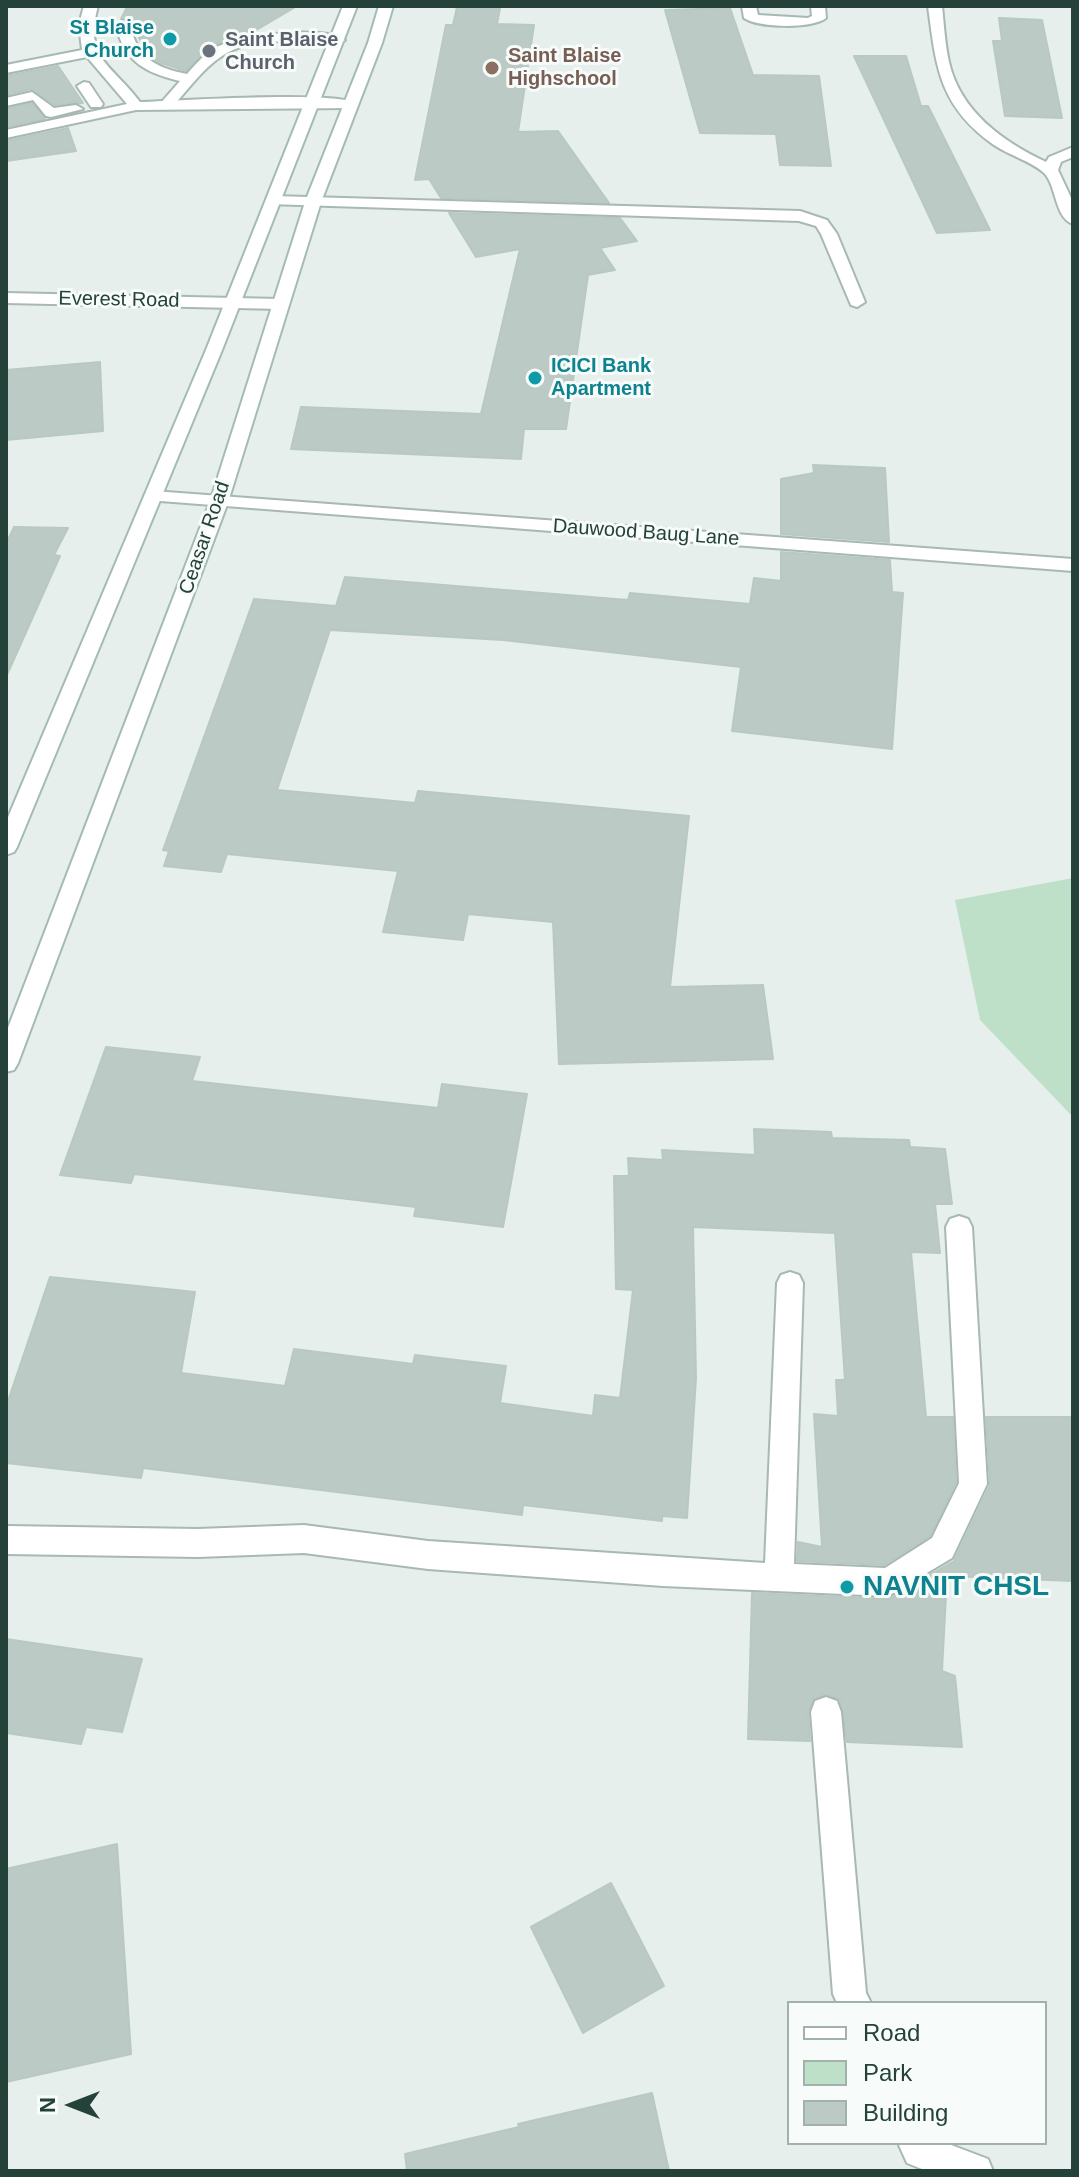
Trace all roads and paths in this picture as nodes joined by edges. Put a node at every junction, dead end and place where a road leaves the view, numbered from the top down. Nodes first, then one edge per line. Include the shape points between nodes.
1 (91, 6) edge
2 (350, 6) edge
3 (386, 6) edge
4 (818, 6) edge
5 (935, 6) edge
6 (749, 10) edge
7 (123, 25) dead end
8 (748, 31) dead end
9 (338, 40) junction
10 (88, 53) junction
11 (6, 69) edge
12 (192, 79) junction
13 (84, 86) dead end
14 (133, 101) junction
15 (6, 102) edge
16 (312, 102) junction
17 (96, 104) junction
18 (351, 104) junction
19 (166, 105) junction
20 (6, 134) edge
21 (1073, 151) edge
22 (1051, 170) junction
23 (273, 201) junction
24 (313, 202) junction
25 (1073, 219) edge
26 (6, 298) edge
27 (857, 302) dead end
28 (233, 303) junction
29 (281, 304) junction
30 (153, 496) junction
31 (219, 502) junction
32 (1073, 565) edge
33 (6, 847) edge
34 (6, 1063) edge
35 (959, 1227) dead end
36 (790, 1283) dead end
37 (6, 1540) edge
38 (779, 1576) junction
39 (826, 1712) dead end
40 (853, 2001) edge
41 (916, 2145) edge
42 (976, 2171) edge

1 - 10 street via 82,28
2 - 9 street
3 - 18 street, Ceasar Road
4 - 6 street via 819,18 810,22 755,19
5 - 22 street via 942,64 968,115 1002,146
6 - 8 street via 743,17
7 - 12 street via 136,59
9 - 12 street via 238,44 221,50
9 - 16 street
10 - 11 street
10 - 14 street
12 - 19 street
13 - 17 street
14 - 17 street
14 - 19 street
14 - 20 street
15 - 17 street via 36,99 51,113
16 - 18 street
16 - 19 street
16 - 23 street
18 - 24 street, Ceasar Road
21 - 22 street via 1054,160
22 - 25 street
23 - 24 street
23 - 28 street
24 - 27 street via 800,216 822,223
24 - 29 street, Ceasar Road
26 - 28 street, Everest Road
28 - 29 street, Everest Road
28 - 30 street
29 - 31 street, Ceasar Road
30 - 31 street, Dauwood Baug Lane
30 - 33 street
31 - 32 street, Dauwood Baug Lane
31 - 34 street, Ceasar Road
35 - 38 street via 973,1484 942,1548 888,1582
36 - 38 street
37 - 38 street via 304,1539 428,1555
39 - 40 street
41 - 42 street via 919,2151

